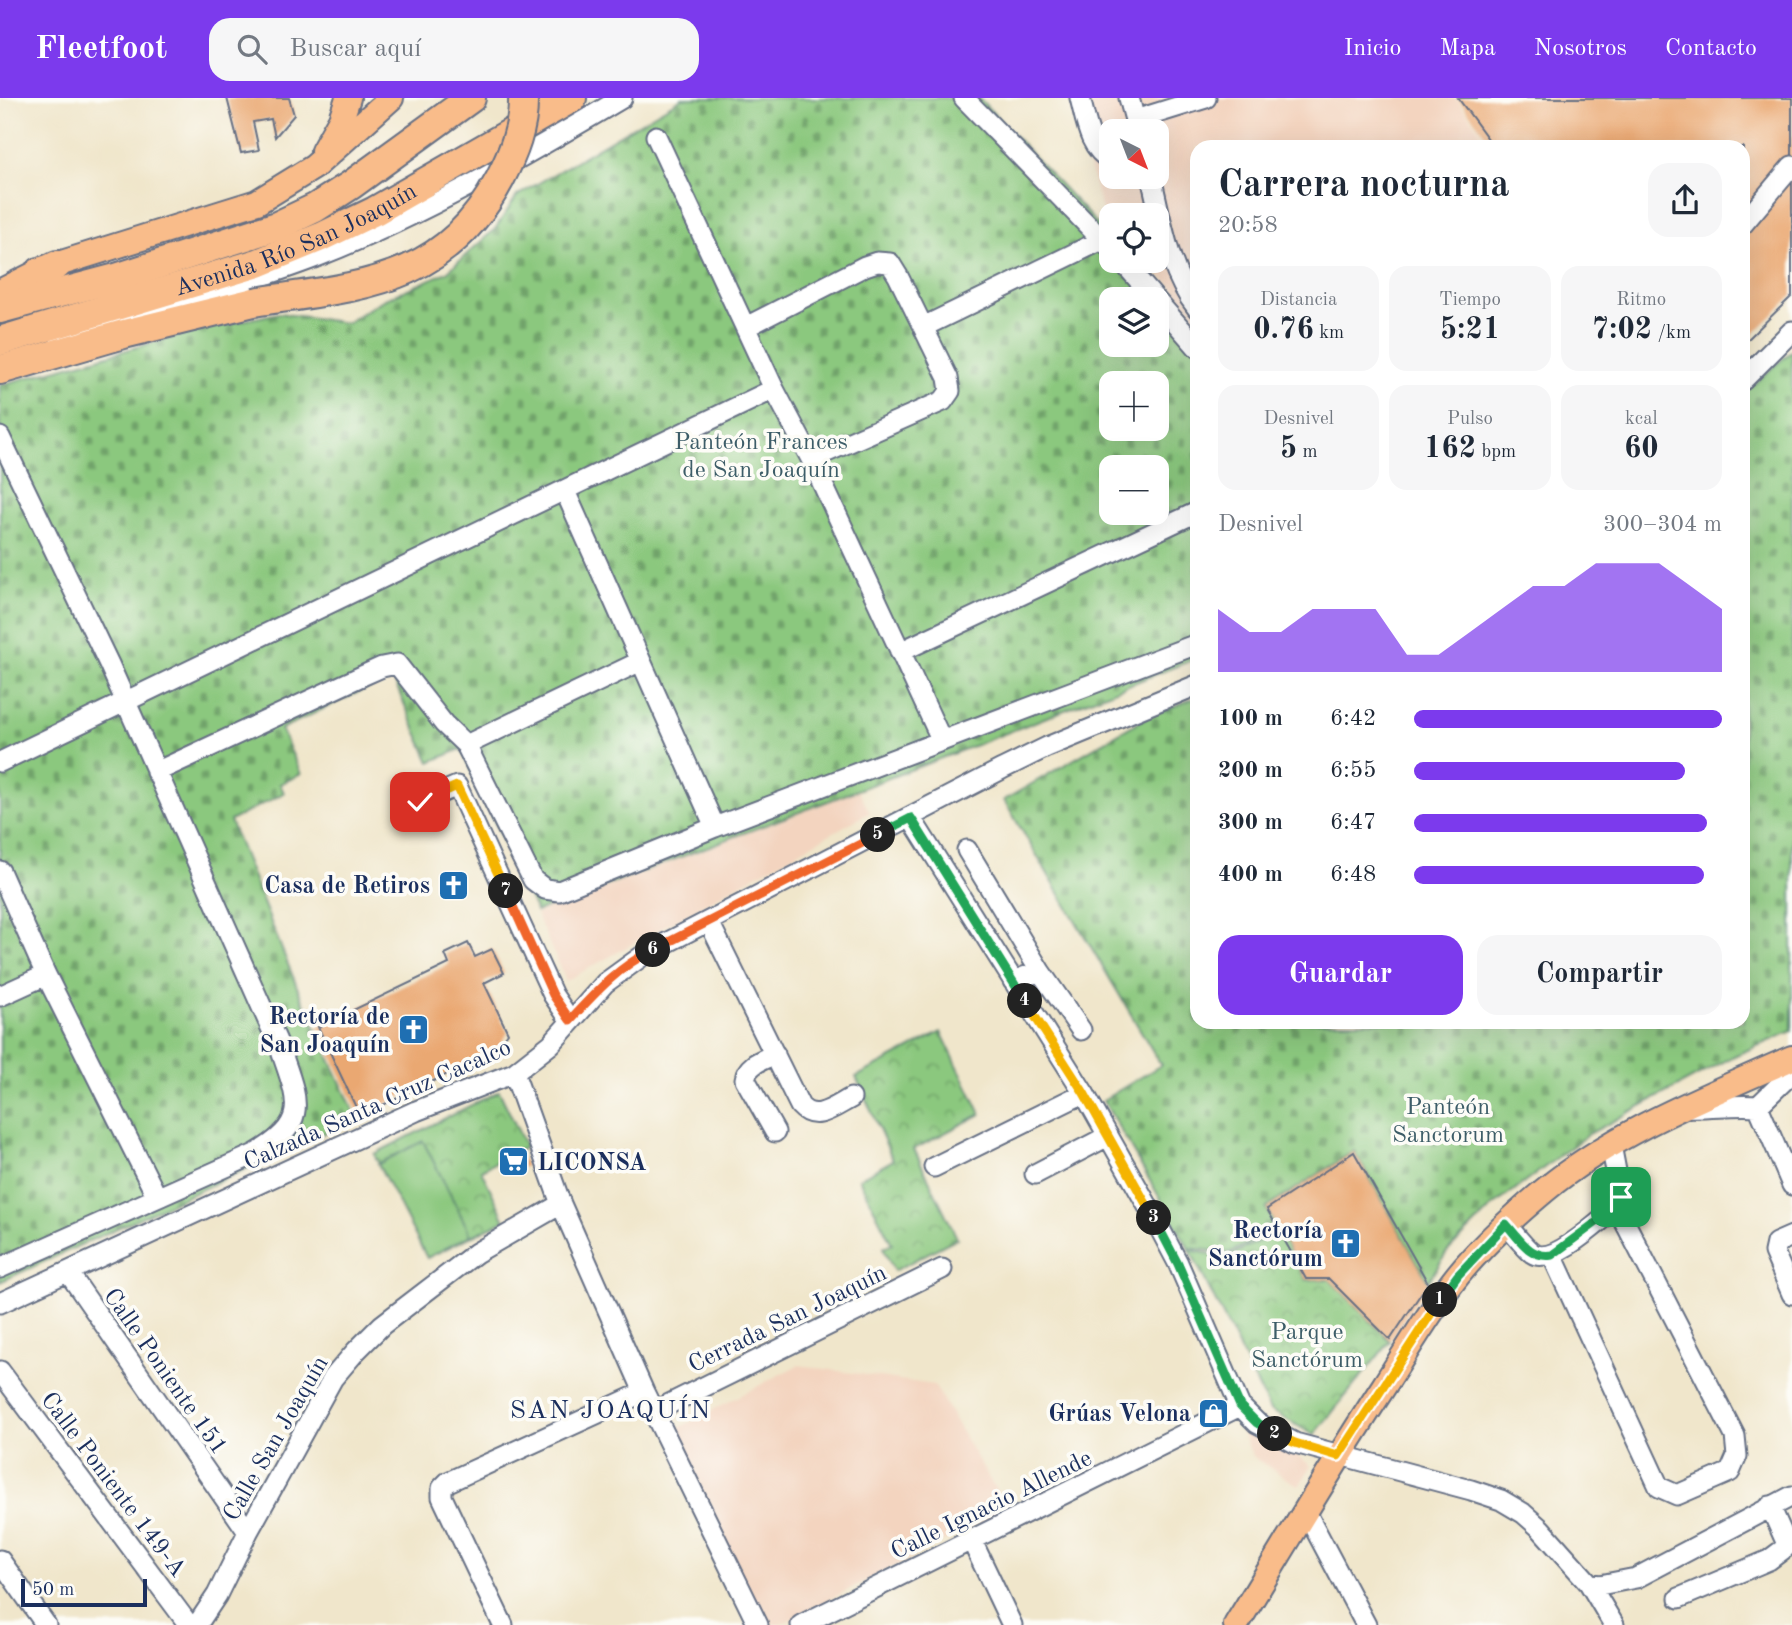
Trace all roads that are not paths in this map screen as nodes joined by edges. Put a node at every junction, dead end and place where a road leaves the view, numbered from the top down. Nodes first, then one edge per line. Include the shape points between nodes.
1 (348, 98) edge
2 (391, 98) edge
3 (471, 98) edge
4 (523, 98) edge
5 (572, 98) edge
6 (622, 98) edge
7 (964, 98) edge
8 (1080, 98) edge
9 (1129, 98) edge
10 (1206, 98) edge
11 (1184, 102) edge
12 (1135, 119) edge
13 (1151, 119) edge
14 (656, 136) dead end
15 (1099, 151) edge
16 (1792, 166) edge
17 (314, 167) junction
18 (1154, 189) edge
19 (1750, 216) edge
20 (1099, 236) edge
21 (1099, 248) edge
22 (57, 265) junction
23 (1133, 273) edge
24 (0, 283) edge
25 (0, 294) edge
26 (1190, 297) edge
27 (0, 310) edge
28 (746, 327) junction
29 (923, 327) junction
30 (1792, 331) edge
31 (1190, 338) edge
32 (0, 341) edge
33 (0, 361) edge
34 (0, 370) edge
35 (1750, 373) edge
36 (774, 389) junction
37 (0, 437) edge
38 (811, 459) junction
39 (565, 491) junction
40 (1190, 515) edge
41 (1190, 647) edge
42 (900, 652) junction
43 (640, 661) junction
44 (1190, 688) edge
45 (125, 701) junction
46 (942, 741) junction
47 (466, 745) junction
48 (0, 762) edge
49 (156, 772) junction
50 (420, 802) dead end
51 (911, 818) junction
52 (715, 827) junction
53 (967, 850) dead end
54 (0, 871) edge
55 (709, 922) junction
56 (1040, 971) junction
57 (46, 975) junction
58 (1013, 981) junction
59 (0, 996) edge
60 (570, 1020) junction
61 (1081, 1030) dead end
62 (775, 1054) junction
63 (1792, 1058) edge
64 (514, 1073) junction
65 (1792, 1073) edge
66 (1084, 1093) junction
67 (851, 1098) dead end
68 (1758, 1106) junction
69 (1683, 1107) junction
70 (775, 1132) dead end
71 (1108, 1136) junction
72 (1611, 1145) junction
73 (933, 1167) dead end
74 (1035, 1174) dead end
75 (1792, 1185) edge
76 (158, 1197) junction
77 (561, 1204) junction
78 (1617, 1207) junction
79 (1506, 1224) junction
80 (1792, 1236) edge
81 (1552, 1255) junction
82 (0, 1268) edge
83 (942, 1269) dead end
84 (68, 1272) junction
85 (1792, 1294) edge
86 (0, 1303) edge
87 (0, 1371) edge
88 (644, 1392) junction
89 (1240, 1406) junction
90 (653, 1412) junction
91 (1338, 1456) junction
92 (1792, 1496) edge
93 (1770, 1506) junction
94 (1306, 1512) junction
95 (248, 1532) junction
96 (972, 1541) junction
97 (0, 1560) edge
98 (1625, 1580) junction
99 (1589, 1583) junction
100 (1679, 1598) dead end
101 (1611, 1620) edge
102 (46, 1625) edge
103 (188, 1625) edge
104 (197, 1625) edge
105 (503, 1625) edge
106 (758, 1625) edge
107 (801, 1625) edge
108 (1012, 1625) edge
109 (1236, 1625) edge
110 (1366, 1625) edge

1 - 17 main road
2 - 17 main road, Avenida Río San Joaquín
3 - 27 highway, Avenida Río San Joaquín via 351,185 277,226
4 - 34 highway, bridge via 512,157 494,191 465,229 439,253 404,273 364,285 254,302
5 - 32 highway, Avenida Río San Joaquín via 321,237 258,263
6 - 33 street via 459,191 315,258
7 - 20 street
8 - 15 street
9 - 12 street
10 - 11 street
11 - 13 street
14 - 28 street
16 - 19 street
17 - 22 main road, Avenida Río San Joaquín via 257,202
18 - 26 street via 1168,247
21 - 29 street
22 - 24 main road, Avenida Río San Joaquín
22 - 25 highway
23 - 31 street
28 - 29 street via 877,262 890,263
28 - 36 street
29 - 38 street via 948,378 950,391 943,401
30 - 35 street
36 - 38 street
36 - 39 street
37 - 45 street
38 - 42 street
39 - 43 street
39 - 45 street
40 - 42 street
41 - 46 street
42 - 46 street
43 - 47 street
43 - 52 street
44 - 51 street, Calzada Santa Cruz Cacalco via 1046,747
45 - 48 street
45 - 49 street
46 - 52 street
47 - 49 street via 397,664
47 - 52 street via 533,880 545,889 559,891
49 - 76 street via 280,1048 297,1113 287,1130 255,1154
50 - 60 street via 457,786 553,995
51 - 55 street, Calzada Santa Cruz Cacalco
51 - 58 street
53 - 56 street
54 - 57 street
55 - 60 street, Calzada Santa Cruz Cacalco via 624,967
55 - 62 street
56 - 58 street
56 - 61 street
57 - 59 street
57 - 76 street
58 - 66 street
60 - 64 street, Calzada Santa Cruz Cacalco via 551,1044
62 - 67 street via 800,1106 810,1115 817,1116
62 - 70 street via 751,1066 745,1079
63 - 69 main road
64 - 77 street
64 - 84 street, Calzada Santa Cruz Cacalco via 416,1111
65 - 68 street
66 - 71 street
66 - 73 street
68 - 69 street
68 - 75 street
69 - 72 main road
71 - 74 street
71 - 89 street via 1178,1264
72 - 78 street via 1621,1197
72 - 79 main road via 1547,1188
76 - 82 street
77 - 88 street
77 - 95 street, Calle San Joaquín via 476,1252 382,1325 356,1351 333,1378
78 - 81 street
78 - 81 street via 1735,1436 1737,1456 1730,1472 1677,1495 1659,1487
79 - 81 street via 1532,1253
79 - 91 main road via 1458,1275
80 - 85 street via 1776,1243 1774,1252
83 - 90 street, Cerrada San Joaquín
84 - 86 street, Calzada Santa Cruz Cacalco
84 - 95 street, Calle Poniente 151
87 - 103 street, Calle Poniente 149-A
88 - 90 street
88 - 105 street via 442,1488 442,1497
89 - 91 street via 1275,1434
89 - 96 street, Calle Ignacio Allende
90 - 106 street
91 - 94 main road
91 - 99 street via 1501,1500 1541,1528
92 - 93 street
93 - 98 street
93 - 100 street via 1785,1548 1769,1560
94 - 109 main road
94 - 110 street
95 - 104 street, Calle San Joaquín
96 - 107 street, Calle Ignacio Allende
96 - 108 street
97 - 102 street
98 - 99 street
98 - 101 street via 1613,1600
99 - 101 street

